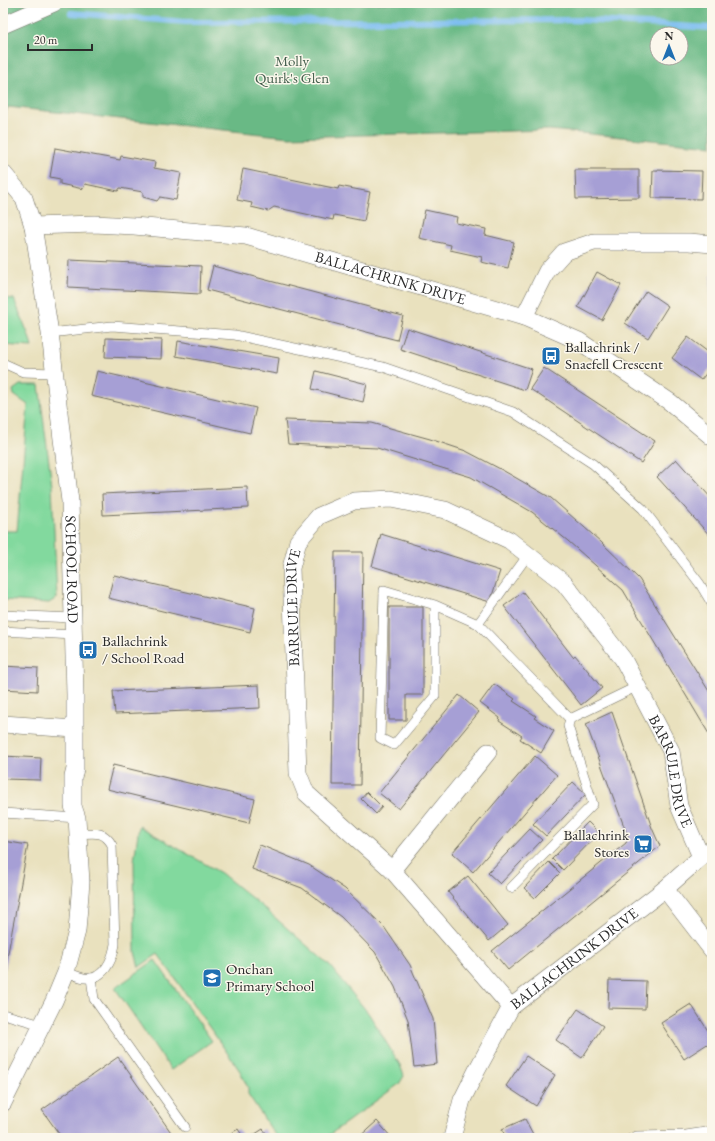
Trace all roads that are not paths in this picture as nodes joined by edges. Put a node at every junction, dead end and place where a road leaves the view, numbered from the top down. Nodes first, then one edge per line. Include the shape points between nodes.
1 (54, 3) edge
2 (3, 26) edge
3 (3, 173) edge
4 (33, 226) junction
5 (712, 244) edge
6 (524, 317) junction
7 (50, 333) junction
8 (3, 363) edge
9 (54, 373) junction
10 (712, 437) edge
11 (528, 555) junction
12 (712, 604) edge
13 (435, 605) junction
14 (3, 615) edge
15 (73, 618) junction
16 (478, 624) junction
17 (3, 631) edge
18 (73, 635) junction
19 (638, 686) junction
20 (570, 719) junction
21 (3, 724) edge
22 (75, 729) junction
23 (488, 752) dead end
24 (3, 813) edge
25 (78, 826) junction
26 (706, 853) edge
27 (392, 870) junction
28 (511, 888) dead end
29 (665, 889) junction
30 (712, 950) edge
31 (66, 972) junction
32 (91, 978) junction
33 (511, 1007) junction
34 (3, 1014) edge
35 (42, 1024) junction
36 (3, 1103) edge
37 (185, 1127) dead end
38 (712, 1131) edge
39 (452, 1138) edge
40 (632, 1138) edge

1 - 2 street
3 - 4 street, SCHOOL ROAD via 24,198
4 - 6 street, BALLACHRINK DRIVE via 94,224 246,236
4 - 7 street, SCHOOL ROAD
5 - 6 street via 594,242 564,252 547,271
6 - 10 street, BALLACHRINK DRIVE via 579,341 670,402
7 - 9 street, SCHOOL ROAD
7 - 12 lane via 112,326 235,335 383,366 513,412 593,464 644,509
8 - 9 lane via 23,372
9 - 15 street, SCHOOL ROAD via 70,501
11 - 16 lane
11 - 19 street, BARRULE DRIVE via 564,583 623,658
11 - 27 street, BARRULE DRIVE via 509,540 444,510 391,500 354,501 319,516 298,541 291,568 298,773 306,793
13 - 13 lane via 384,590 380,738 394,745 435,696
13 - 16 lane
14 - 15 lane
15 - 18 street, SCHOOL ROAD
16 - 20 lane
17 - 18 lane
18 - 22 street, SCHOOL ROAD
19 - 20 lane
19 - 26 street, BARRULE DRIVE via 671,752 679,806
20 - 28 lane via 568,726 593,804
21 - 22 street
22 - 25 street, SCHOOL ROAD via 73,806
23 - 27 street
24 - 25 lane
25 - 31 street, SCHOOL ROAD via 81,882 77,931
25 - 32 lane via 102,834 112,845 115,944 113,957 106,969
26 - 29 street, BALLACHRINK DRIVE
27 - 33 street, BARRULE DRIVE
29 - 30 street
29 - 33 street, BALLACHRINK DRIVE
31 - 32 lane
31 - 35 street, SCHOOL ROAD
32 - 37 lane via 94,1000
33 - 39 street, BALLACHRINK DRIVE via 462,1100
34 - 35 lane
35 - 36 street, SCHOOL ROAD
38 - 40 lane

